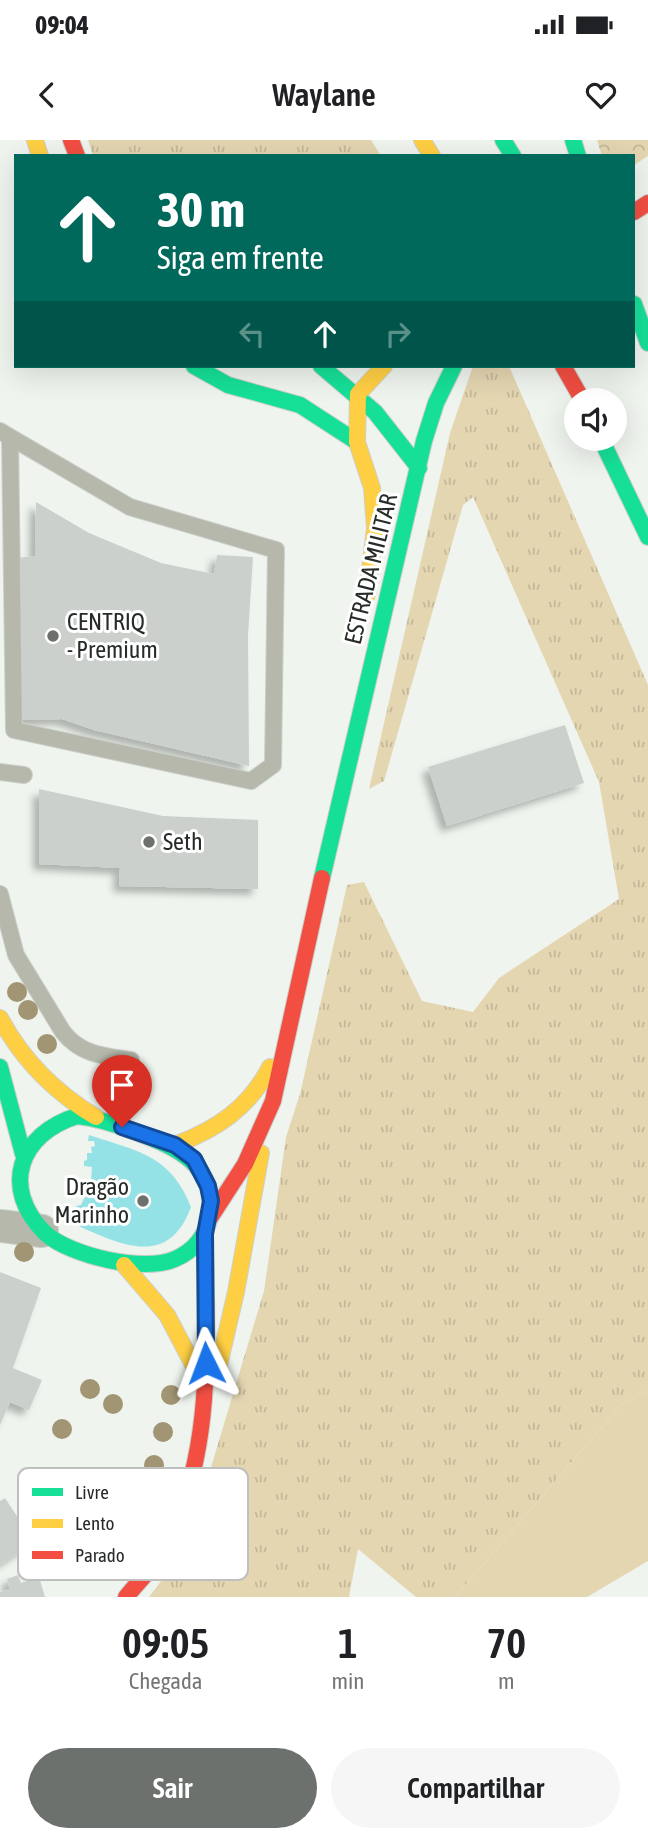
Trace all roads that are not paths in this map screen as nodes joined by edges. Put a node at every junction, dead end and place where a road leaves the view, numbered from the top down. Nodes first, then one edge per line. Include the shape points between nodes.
1 (635, 307) edge
2 (635, 338) edge
3 (648, 342) edge
4 (648, 358) edge
5 (198, 368) edge
6 (324, 368) edge
7 (382, 368) edge
8 (453, 368) edge
9 (564, 368) edge
10 (576, 388) edge
11 (358, 394) junction
12 (5, 434) edge
13 (357, 442) junction
14 (607, 451) edge
15 (419, 468) junction
16 (648, 537) edge
17 (346, 764) junction
18 (0, 772) edge
19 (24, 775) dead end
20 (0, 894) edge
21 (0, 1017) edge
22 (292, 1017) junction
23 (131, 1060) dead end
24 (0, 1067) edge
25 (96, 1117) junction
26 (266, 1117) junction
27 (175, 1145) junction
28 (15, 1162) edge
29 (210, 1218) junction
30 (0, 1226) edge
31 (43, 1231) junction
32 (205, 1234) junction
33 (124, 1265) junction
34 (206, 1396) junction
35 (193, 1468) edge
36 (140, 1580) edge
37 (126, 1597) edge

1 - 3 main road
2 - 4 main road
5 - 13 main road via 228,385 300,405
6 - 11 main road
7 - 11 main road
8 - 15 main road, ESTRADA MILITAR via 424,434
9 - 10 main road
11 - 13 main road, ESTRADA MILITAR
11 - 15 main road via 398,435
12 - 12 lane via 14,730 251,781 273,765 276,550 130,508
13 - 17 main road, ESTRADA MILITAR via 372,488 374,528
14 - 16 main road
15 - 17 main road, ESTRADA MILITAR
17 - 22 main road, ESTRADA MILITAR
18 - 19 lane
20 - 23 lane via 16,955 72,1044 92,1054
21 - 25 main road via 41,1080
22 - 26 main road, ESTRADA MILITAR
22 - 27 main road, ESTRADA MILITAR via 253,1097 215,1129
24 - 28 main road
25 - 27 main road
25 - 28 main road via 61,1119 28,1143
26 - 29 main road, ESTRADA MILITAR via 245,1164
26 - 34 main road, ESTRADA MILITAR via 226,1341
27 - 29 main road via 201,1170 211,1201
28 - 31 main road via 23,1199
29 - 32 main road
30 - 31 street
31 - 33 main road via 52,1239
32 - 33 main road via 175,1260 141,1268
32 - 34 main road, ESTRADA MILITAR
33 - 34 main road via 180,1330
34 - 35 main road, ESTRADA MILITAR
36 - 37 main road, ESTRADA MILITAR

